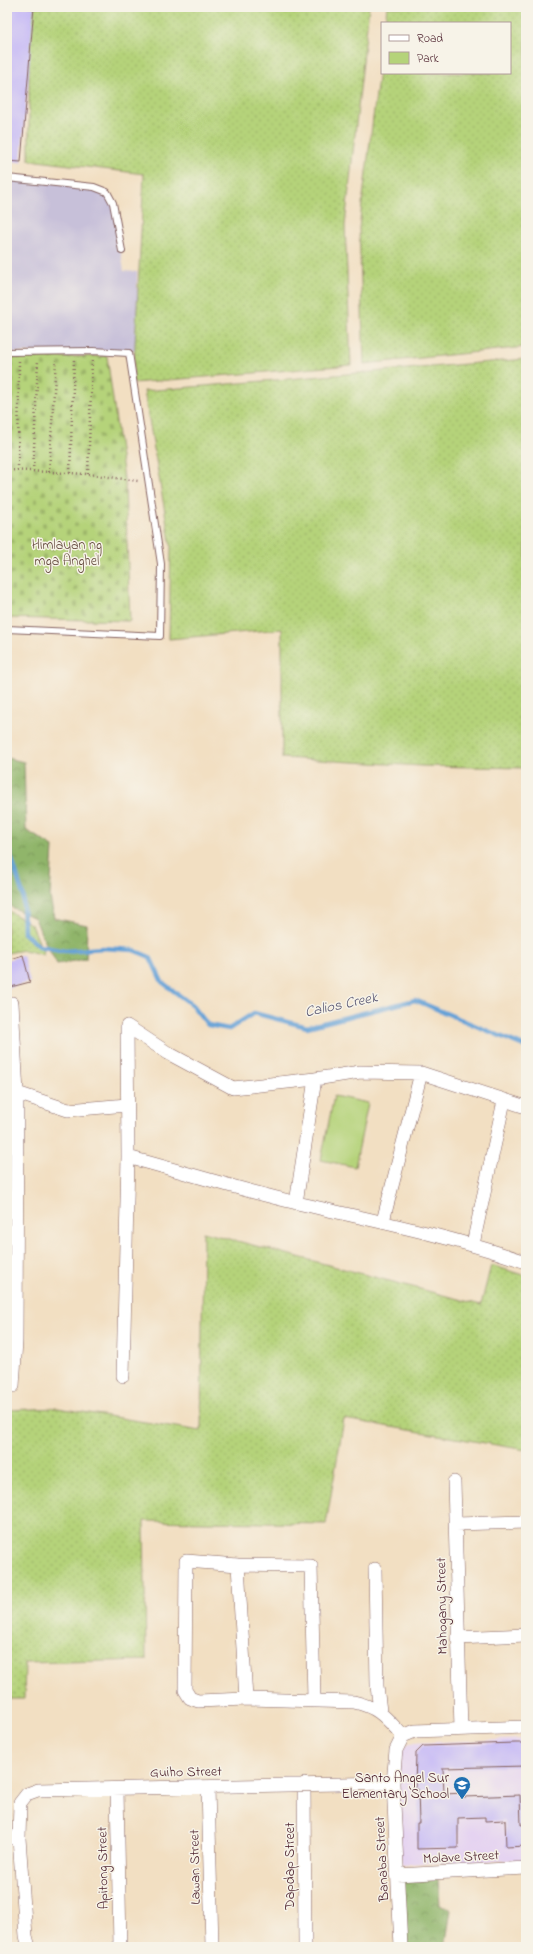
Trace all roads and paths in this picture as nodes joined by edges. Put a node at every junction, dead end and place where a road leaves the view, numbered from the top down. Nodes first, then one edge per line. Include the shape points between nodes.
1 (7, 178) edge
2 (122, 251) dead end
3 (93, 351) junction
4 (7, 352) edge
5 (19, 352) junction
6 (39, 352) junction
7 (56, 352) junction
8 (74, 352) junction
9 (7, 463) edge
10 (9, 470) junction
11 (18, 470) junction
12 (33, 471) junction
13 (49, 472) junction
14 (70, 473) junction
15 (88, 474) junction
16 (7, 479) edge
17 (149, 482) junction
18 (7, 630) edge
19 (12, 1003) dead end
20 (421, 1072) junction
21 (315, 1079) junction
22 (17, 1093) junction
23 (504, 1101) junction
24 (127, 1105) junction
25 (526, 1107) edge
26 (128, 1157) junction
27 (296, 1203) junction
28 (383, 1221) junction
29 (472, 1244) junction
30 (526, 1262) edge
31 (11, 1341) edge
32 (123, 1376) dead end
33 (13, 1386) dead end
34 (454, 1482) dead end
35 (526, 1522) edge
36 (456, 1524) junction
37 (238, 1565) junction
38 (375, 1569) dead end
39 (526, 1635) edge
40 (457, 1638) junction
41 (246, 1699) junction
42 (314, 1700) junction
43 (380, 1711) junction
44 (461, 1728) junction
45 (526, 1728) edge
46 (403, 1736) junction
47 (393, 1783) junction
48 (304, 1784) junction
49 (208, 1786) junction
50 (117, 1789) junction
51 (13, 1838) edge
52 (526, 1868) edge
53 (397, 1875) junction
54 (29, 1947) edge
55 (120, 1947) edge
56 (212, 1947) edge
57 (305, 1947) edge
58 (400, 1947) edge

1 - 2 lane via 94,187 106,192 113,202
3 - 8 lane
3 - 15 path
3 - 17 lane via 129,353
4 - 5 lane
5 - 6 lane
5 - 11 path
6 - 7 lane
6 - 12 path
7 - 8 lane
7 - 13 path
8 - 14 path
9 - 10 path
10 - 11 path
10 - 16 path
11 - 12 path
12 - 13 path
13 - 14 path
14 - 15 path
15 - 17 path
17 - 18 lane via 161,564 160,636
19 - 22 street
20 - 21 street via 360,1072
20 - 23 street
20 - 28 street
21 - 24 street via 233,1088 168,1054 126,1026
21 - 27 street
22 - 24 street via 68,1110
22 - 31 street
23 - 25 street
23 - 29 street
24 - 26 street
26 - 27 street
26 - 32 street
27 - 28 street
28 - 29 street
29 - 30 street
31 - 33 street
34 - 36 street, Mahogany Street
35 - 36 street
36 - 40 street, Mahogany Street
37 - 41 street
37 - 41 street via 186,1561 185,1690 190,1698 198,1701
37 - 42 street via 311,1566
38 - 43 street via 377,1686
39 - 40 street
40 - 44 street, Mahogany Street
41 - 42 street
42 - 43 street via 354,1702
43 - 46 street
44 - 45 street
44 - 46 street via 415,1731
46 - 47 street, Banaba Street via 396,1750
47 - 48 street, Guiho Street
47 - 53 street, Banaba Street
48 - 49 street, Guiho Street
48 - 57 street, Dapdap Street
49 - 50 street, Guiho Street
49 - 56 street, Lawan Street
50 - 51 street, Guiho Street via 38,1790 27,1794 20,1803
50 - 55 street, Apitong Street
51 - 54 street, Guiho Street
52 - 53 street, Molave Street
53 - 58 street, Banaba Street

